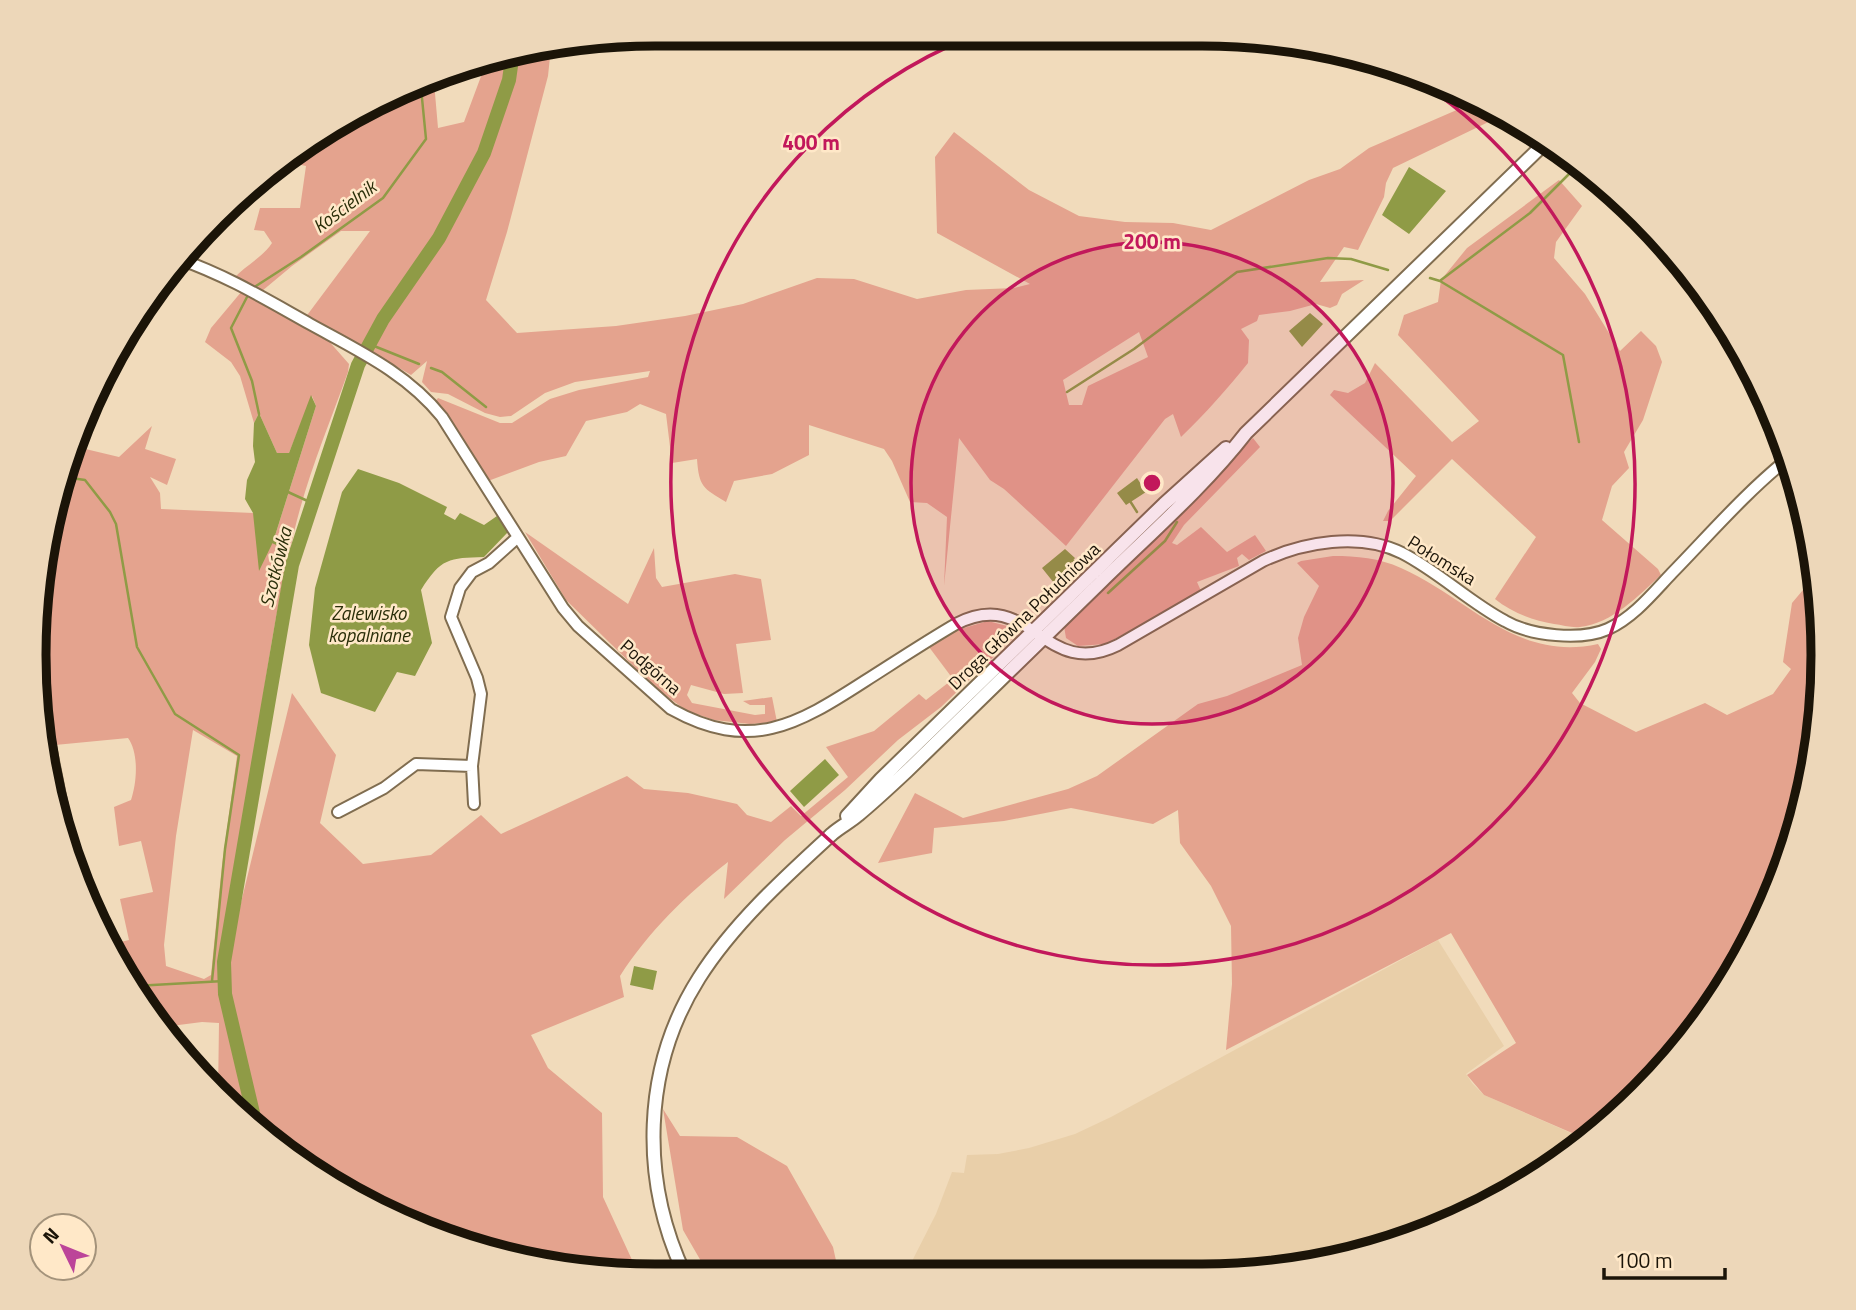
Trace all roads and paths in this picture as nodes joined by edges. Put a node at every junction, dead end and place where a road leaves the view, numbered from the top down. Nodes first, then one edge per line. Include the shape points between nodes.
1 (1541, 148) edge
2 (190, 262) edge
3 (1780, 465) edge
4 (518, 537) junction
5 (1039, 634) junction
6 (919, 647) joint
7 (472, 766) junction
8 (474, 804) dead end
9 (338, 812) dead end
10 (680, 1264) edge

1 - 5 main road, Droga Główna Południowa via 1247,433 1188,482
2 - 4 street, Podgórna via 230,279 377,361 426,397
3 - 5 street, Połomska via 1641,606 1609,629 1589,635 1567,636 1506,622 1401,552 1352,542 1317,543 1283,552 1098,653 1072,654
4 - 6 street, Podgórna via 578,626 671,709 720,728 762,731 797,721
4 - 7 street via 472,572 460,588 451,617 481,694
5 - 6 street, Połomska via 1005,615 986,614 963,620
5 - 10 main road, Droga Główna Południowa via 881,779 761,904 694,987 671,1035 656,1096 653,1148 661,1210
7 - 8 street
7 - 9 street via 416,764 384,788

